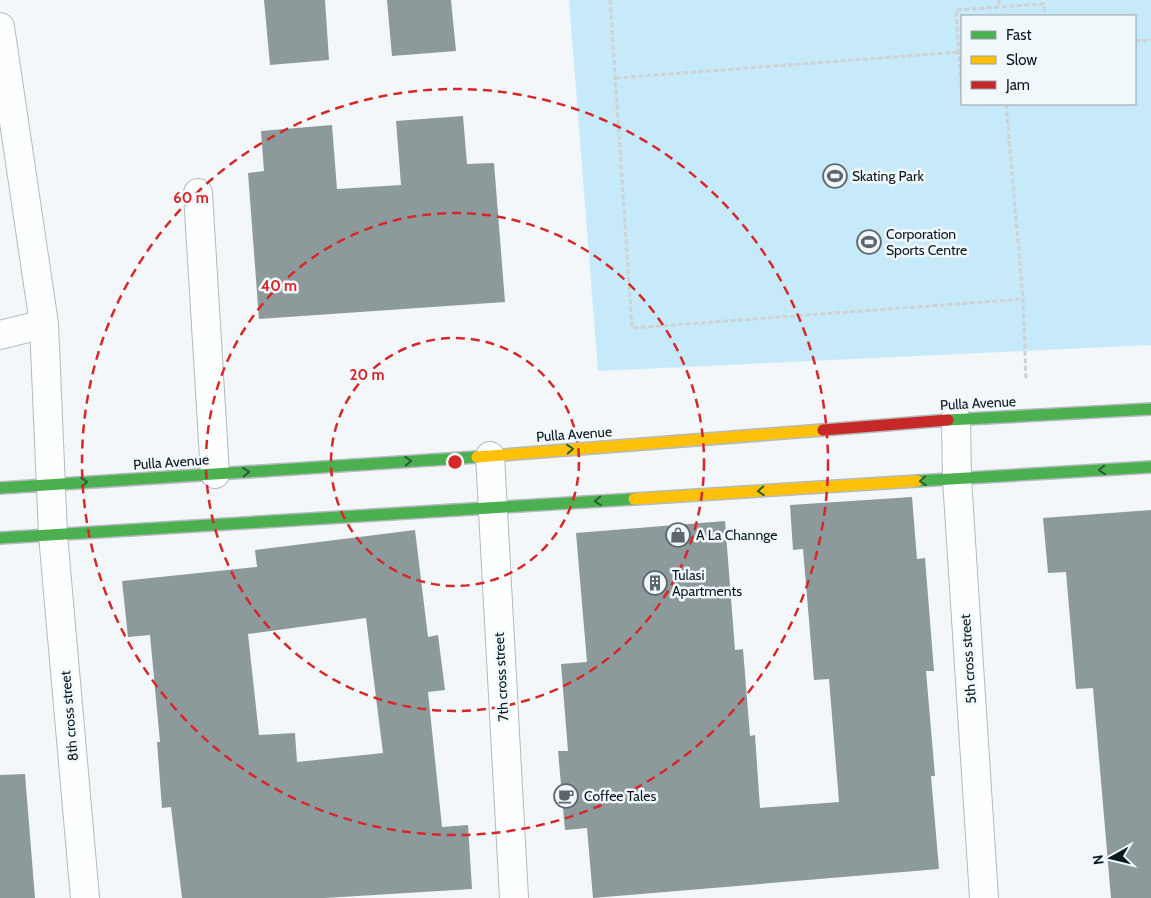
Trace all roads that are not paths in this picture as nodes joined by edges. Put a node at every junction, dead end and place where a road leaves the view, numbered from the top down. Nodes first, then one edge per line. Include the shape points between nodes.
1 (0, 27) edge
2 (9, 160) edge
3 (198, 193) dead end
4 (44, 324) junction
5 (0, 335) edge
6 (1151, 409) edge
7 (956, 419) junction
8 (490, 456) junction
9 (1151, 467) edge
10 (215, 474) junction
11 (956, 479) junction
12 (50, 485) junction
13 (0, 488) edge
14 (492, 508) junction
15 (53, 535) junction
16 (0, 538) edge
17 (84, 898) edge
18 (514, 898) edge
19 (984, 898) edge

1 - 2 street, 8th cross street
2 - 4 street, 8th cross street
3 - 10 street
4 - 5 street
4 - 12 street, 8th cross street
6 - 7 street, Pulla Avenue
8 -> 7 street, Pulla Avenue
7 - 11 street, 5th cross street
10 -> 8 street, Pulla Avenue
8 - 14 street, 7th cross street
9 -> 11 street
12 -> 10 street, Pulla Avenue
11 -> 14 street
11 - 19 street, 5th cross street
12 - 13 street, Pulla Avenue
12 - 15 street, 8th cross street
14 - 15 street
14 - 18 street, 7th cross street
15 - 16 street
15 - 17 street, 8th cross street

